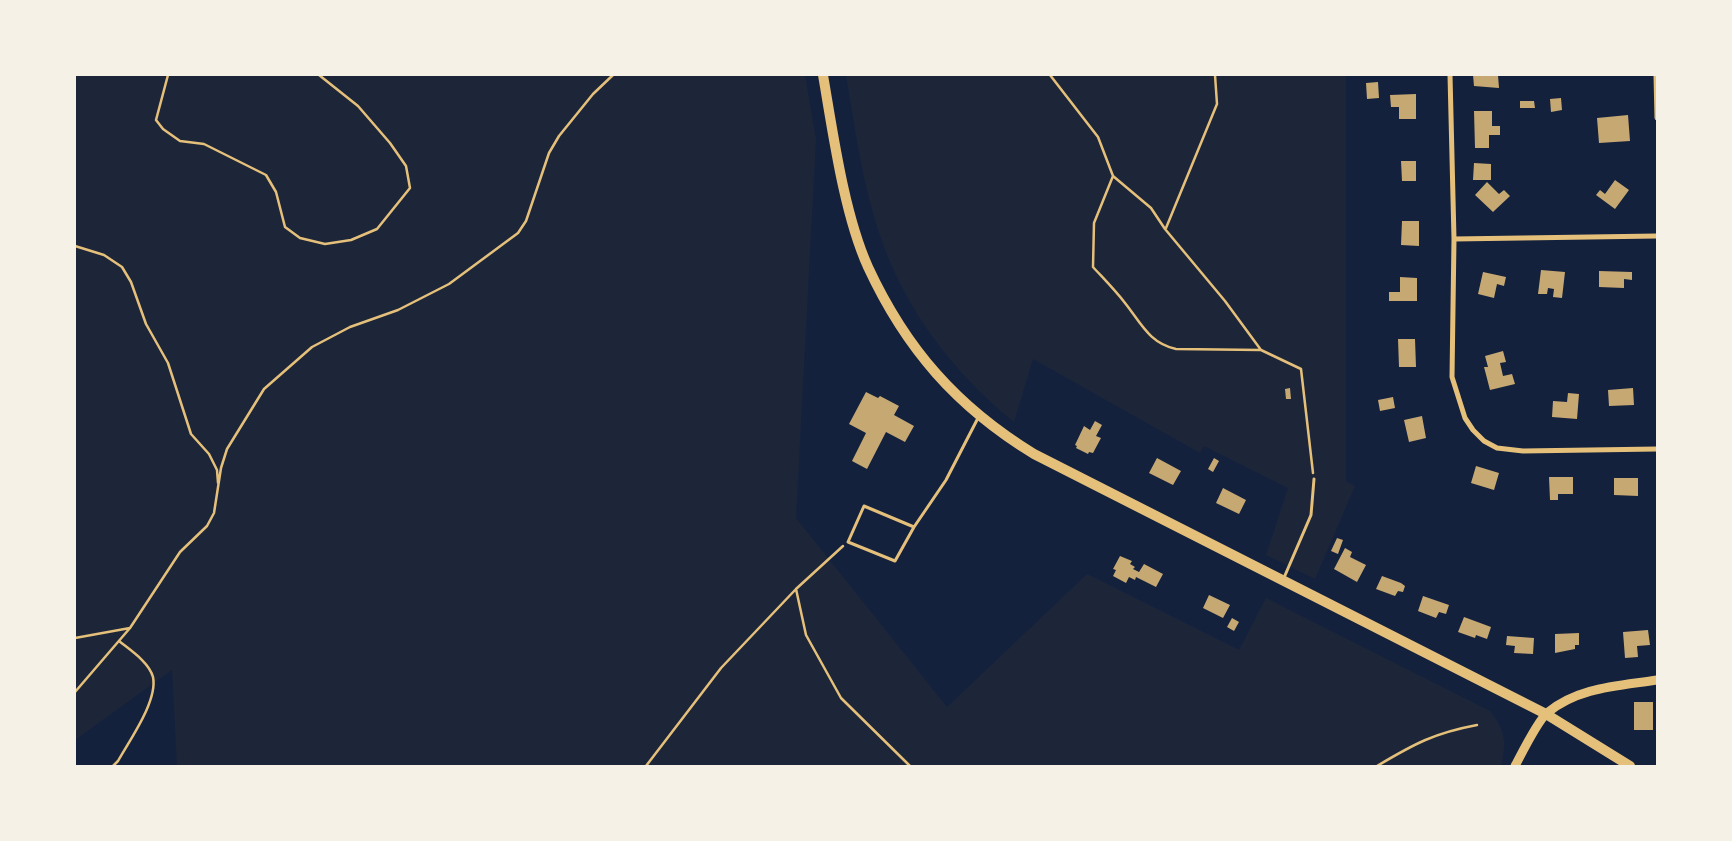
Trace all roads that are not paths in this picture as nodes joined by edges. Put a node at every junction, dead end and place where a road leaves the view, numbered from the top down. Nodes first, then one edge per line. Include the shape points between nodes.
1 (823, 75) edge
2 (1450, 75) edge
3 (1656, 75) edge
4 (1657, 118) edge
5 (1657, 236) edge
6 (1454, 239) junction
7 (979, 417) junction
8 (1657, 449) edge
9 (1314, 479) road end
10 (914, 528) junction
11 (1283, 580) junction
12 (1657, 680) edge
13 (1546, 714) junction
14 (1515, 766) edge
15 (1630, 766) edge

1 - 7 main road via 848,205 868,266 901,327 923,359
2 - 6 street
3 - 4 street
5 - 6 street
6 - 8 street via 1452,377 1459,402 1473,430 1497,448 1523,451
7 - 10 lane via 946,480
7 - 11 main road via 1034,454
9 - 11 lane via 1311,515
10 - 10 lane via 895,561 848,542 864,506
11 - 13 main road
12 - 13 street via 1584,692
13 - 14 street
13 - 15 main road

